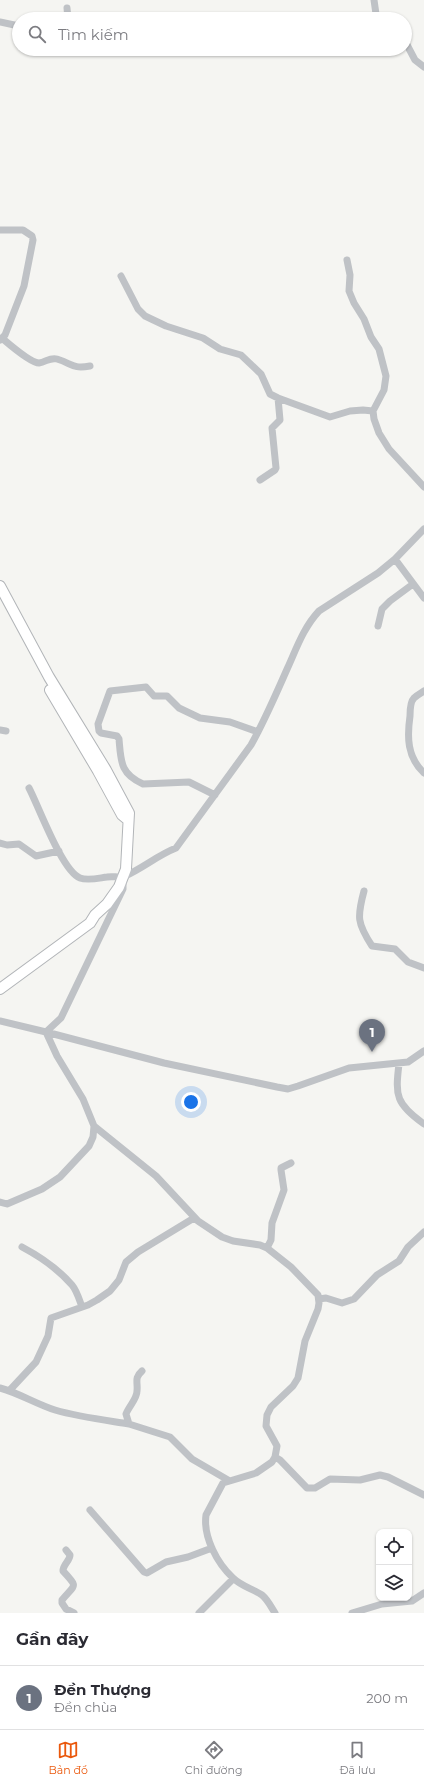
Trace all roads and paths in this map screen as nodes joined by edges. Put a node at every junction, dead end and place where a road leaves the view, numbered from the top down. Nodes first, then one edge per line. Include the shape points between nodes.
1 (374, 0) edge
2 (67, 8) dead end
3 (67, 12) edge
4 (376, 12) edge
5 (0, 22) edge
6 (12, 25) edge
7 (412, 54) edge
8 (424, 67) edge
9 (0, 230) edge
10 (347, 260) dead end
11 (121, 276) dead end
12 (1, 339) edge
13 (90, 366) dead end
14 (278, 398) junction
15 (373, 411) junction
16 (260, 480) dead end
17 (424, 487) edge
18 (424, 529) edge
19 (395, 559) junction
20 (413, 584) junction
21 (0, 586) edge
22 (0, 598) edge
23 (424, 598) edge
24 (378, 626) dead end
25 (424, 690) edge
26 (258, 732) junction
27 (424, 773) edge
28 (29, 788) dead end
29 (215, 795) junction
30 (128, 820) junction
31 (0, 843) edge
32 (59, 851) junction
33 (123, 877) junction
34 (364, 891) dead end
35 (95, 915) junction
36 (424, 968) edge
37 (0, 983) edge
38 (0, 989) edge
39 (0, 1021) edge
40 (46, 1032) junction
41 (424, 1051) edge
42 (399, 1064) junction
43 (424, 1124) edge
44 (94, 1126) junction
45 (291, 1163) dead end
46 (0, 1202) edge
47 (194, 1218) junction
48 (424, 1232) edge
49 (22, 1247) dead end
50 (267, 1248) junction
51 (319, 1299) junction
52 (82, 1307) junction
53 (142, 1371) dead end
54 (0, 1388) edge
55 (9, 1390) junction
56 (129, 1424) junction
57 (276, 1457) junction
58 (228, 1480) junction
59 (424, 1495) edge
60 (90, 1510) dead end
61 (212, 1548) junction
62 (66, 1550) dead end
63 (233, 1579) junction
64 (424, 1593) edge
65 (74, 1613) edge
66 (199, 1613) edge
67 (275, 1613) edge
68 (352, 1613) edge

1 - 4 street
2 - 3 street
5 - 6 street
7 - 8 street
9 - 12 street via 23,230 32,236 33,240 24,286
10 - 15 street via 350,275 349,291 379,349 386,376 386,385
11 - 14 street via 138,309 145,316 198,336 220,349 241,355 261,374 270,394
12 - 13 street via 33,362 40,363 56,358 77,368
14 - 15 street via 330,417 350,411
14 - 16 street via 280,420 272,428 276,468
15 - 17 street via 379,433 386,444
18 - 19 street
19 - 20 street
19 - 26 street via 319,611 313,618 303,634
20 - 23 street
20 - 24 street via 382,609
21 - 30 highway via 49,677 112,781 129,813
22 - 30 highway via 122,816
25 - 27 street via 411,704 408,735 413,759
26 - 29 street
26 - 29 street via 230,722 200,718 178,708 167,696 154,696 146,687 110,691 98,729 101,733 117,736 122,764 126,771 143,784 189,782
28 - 32 street
29 - 33 street via 176,848
30 - 33 highway via 128,847
31 - 32 street via 19,844 36,856
32 - 33 street via 78,877
33 - 35 highway via 107,904
33 - 40 street via 123,889 67,1008 61,1018
34 - 36 street via 359,921 372,946 395,949 408,962
35 - 37 highway via 86,918
35 - 38 highway via 90,923
39 - 40 street
40 - 42 street via 164,1063 276,1088 288,1089 349,1068
40 - 44 street via 83,1099
41 - 42 street via 408,1062
42 - 43 street via 398,1098 406,1109
44 - 46 street via 90,1146 56,1180 7,1204
44 - 47 street via 156,1176
45 - 50 street via 281,1168 284,1190 272,1223 271,1240
47 - 50 street via 222,1237
47 - 52 street via 138,1252 126,1262 119,1280 110,1291
48 - 51 street via 399,1261 377,1275 354,1300 342,1302
49 - 52 street via 38,1256 72,1284
50 - 51 street via 291,1267
51 - 57 street via 318,1309 305,1341 298,1378 267,1415 266,1426 277,1446
52 - 55 street via 51,1318 48,1336 36,1362
53 - 56 street via 137,1376 136,1396 126,1414
54 - 55 street
55 - 56 street via 56,1410
56 - 58 street via 170,1437 192,1459
57 - 58 street via 256,1473
57 - 59 street via 307,1488 315,1488 330,1479 360,1480 380,1475
58 - 61 street via 219,1487 206,1515
60 - 61 street via 147,1573 166,1562
61 - 63 street
62 - 65 street via 70,1558 63,1571 74,1586 62,1603 66,1609
63 - 66 street
63 - 67 street via 262,1595
64 - 68 street via 412,1601 382,1604

